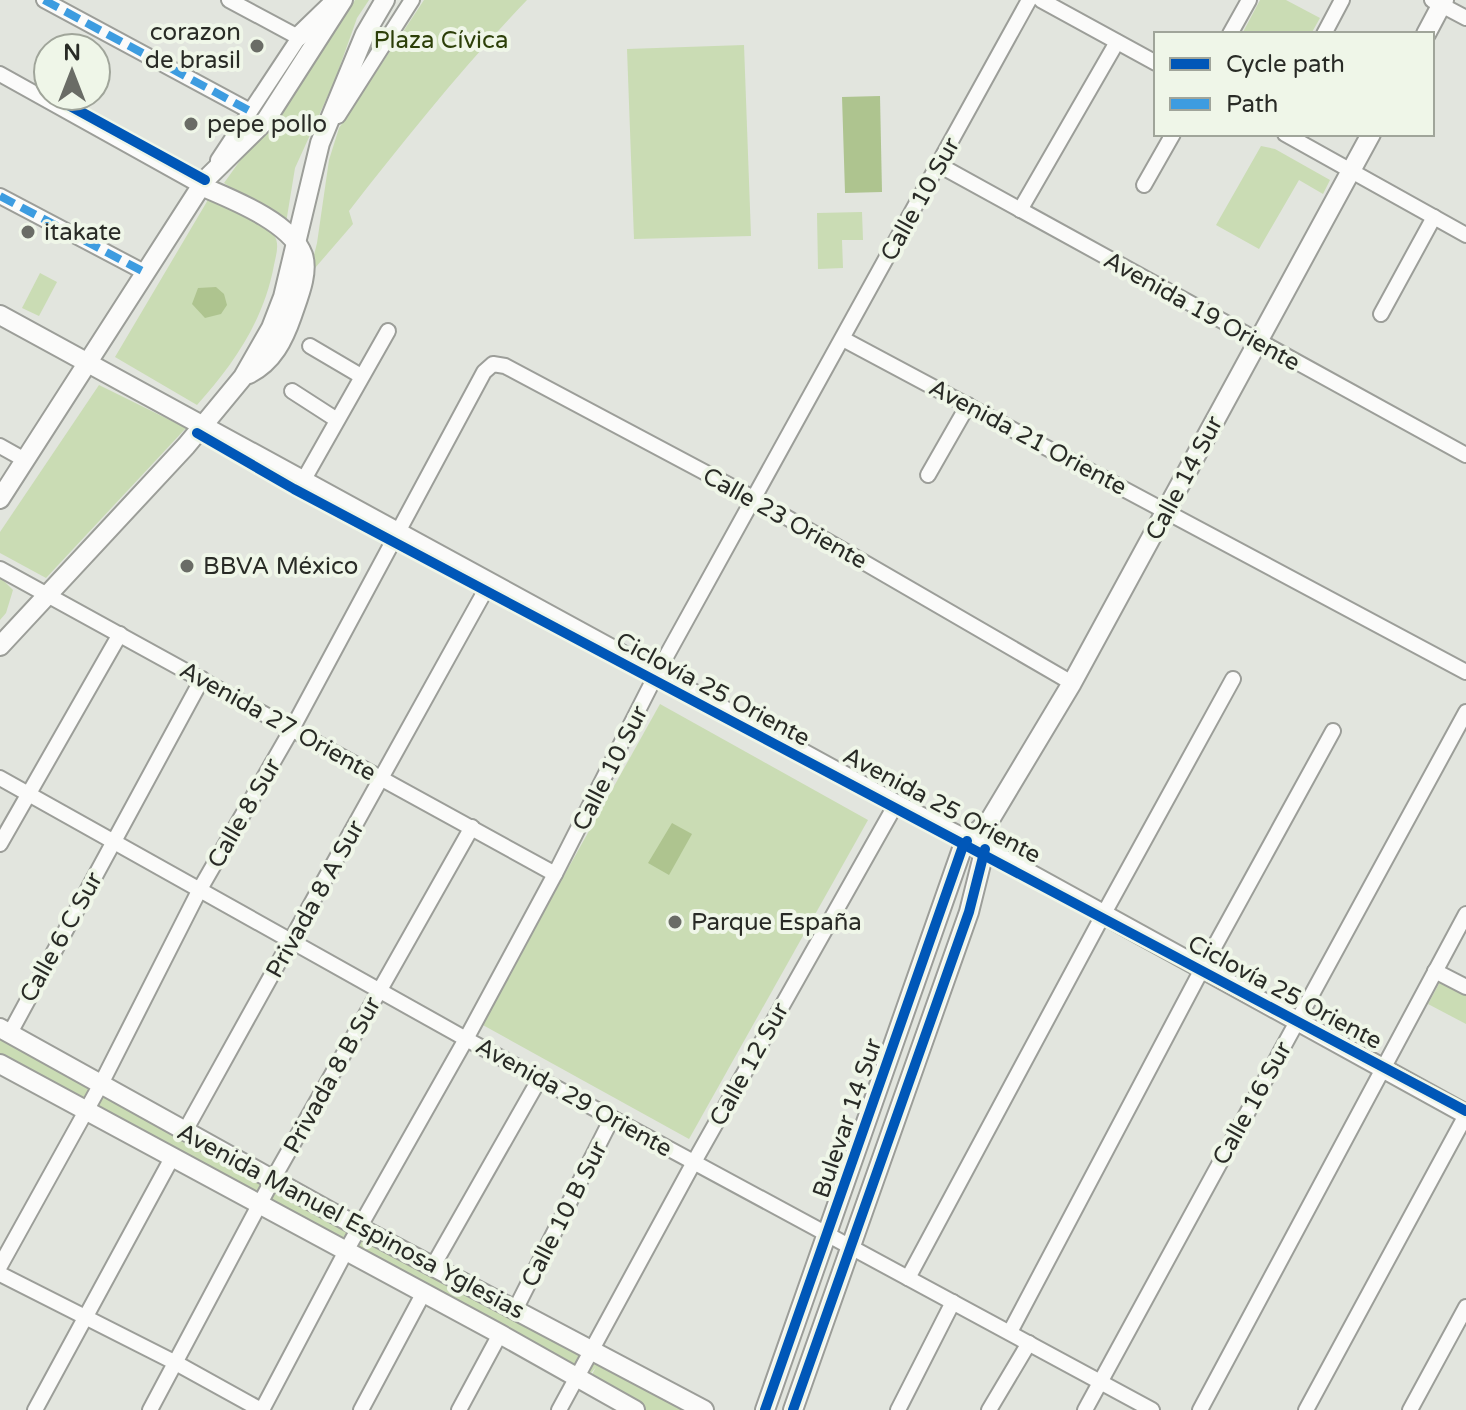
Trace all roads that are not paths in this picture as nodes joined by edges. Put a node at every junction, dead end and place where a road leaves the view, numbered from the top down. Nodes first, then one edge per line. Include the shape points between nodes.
1 (44, 0) edge
2 (229, 0) edge
3 (324, 0) edge
4 (335, 0) edge
5 (343, 0) edge
6 (385, 0) edge
7 (412, 0) edge
8 (1029, 0) edge
9 (1041, 0) edge
10 (1249, 0) edge
11 (1342, 0) edge
12 (1439, 2) edge
13 (1466, 18) edge
14 (1231, 32) edge
15 (1325, 32) edge
16 (1427, 32) edge
17 (298, 37) junction
18 (1117, 42) junction
19 (1154, 62) edge
20 (0, 74) edge
21 (250, 111) junction
22 (1172, 136) edge
23 (1289, 136) edge
24 (1370, 136) edge
25 (320, 143) junction
26 (939, 165) junction
27 (1351, 171) junction
28 (203, 183) junction
29 (1144, 185) dead end
30 (0, 196) edge
31 (1020, 210) junction
32 (1434, 217) junction
33 (1466, 235) edge
34 (295, 244) junction
35 (146, 273) junction
36 (1381, 314) dead end
37 (0, 315) edge
38 (388, 331) dead end
39 (843, 339) junction
40 (1258, 341) junction
41 (310, 346) dead end
42 (87, 362) junction
43 (493, 364) joint
44 (361, 376) junction
45 (292, 391) dead end
46 (968, 405) junction
47 (337, 420) junction
48 (203, 426) junction
49 (0, 446) edge
50 (1466, 455) edge
51 (25, 460) junction
52 (928, 475) dead end
53 (303, 481) junction
54 (753, 498) junction
55 (0, 499) edge
56 (1166, 511) junction
57 (398, 533) junction
58 (0, 569) edge
59 (490, 582) junction
60 (47, 593) junction
61 (120, 634) junction
62 (0, 646) edge
63 (1466, 672) edge
64 (657, 673) junction
65 (202, 679) junction
66 (1233, 679) dead end
67 (1072, 683) junction
68 (1466, 712) edge
69 (292, 729) junction
70 (1333, 731) dead end
71 (0, 778) edge
72 (382, 778) junction
73 (27, 793) junction
74 (896, 804) junction
75 (991, 818) junction
76 (472, 827) junction
77 (967, 841) junction
78 (114, 842) junction
79 (0, 844) edge
80 (985, 849) junction
81 (555, 874) junction
82 (200, 889) junction
83 (1466, 914) edge
84 (1103, 915) junction
85 (291, 943) junction
86 (1202, 970) junction
87 (1435, 971) junction
88 (1466, 987) edge
89 (379, 991) junction
90 (1297, 1021) junction
91 (5, 1030) edge
92 (466, 1039) junction
93 (0, 1064) edge
94 (1383, 1067) junction
95 (540, 1078) junction
96 (101, 1084) junction
97 (86, 1110) junction
98 (1466, 1114) edge
99 (612, 1118) junction
100 (185, 1131) junction
101 (173, 1156) junction
102 (694, 1162) junction
103 (273, 1179) junction
104 (260, 1204) junction
105 (360, 1228) junction
106 (827, 1233) junction
107 (851, 1246) junction
108 (346, 1251) junction
109 (0, 1266) edge
110 (433, 1266) junction
111 (0, 1274) edge
112 (908, 1278) junction
113 (423, 1294) junction
114 (953, 1302) junction
115 (1466, 1307) edge
116 (515, 1310) junction
117 (85, 1317) junction
118 (1010, 1332) junction
119 (500, 1334) junction
120 (1029, 1343) junction
121 (590, 1349) junction
122 (176, 1363) junction
123 (577, 1377) junction
124 (1100, 1382) junction
125 (35, 1410) edge
126 (150, 1410) edge
127 (261, 1410) edge
128 (361, 1410) edge
129 (459, 1410) edge
130 (559, 1410) edge
131 (635, 1410) edge
132 (704, 1410) edge
133 (765, 1410) edge
134 (793, 1410) edge
135 (898, 1410) edge
136 (989, 1410) edge
137 (1085, 1410) edge
138 (1152, 1410) edge
139 (1200, 1410) edge
140 (1306, 1410) edge
141 (1410, 1410) edge

1 - 21 street
2 - 17 street
3 - 17 street
4 - 17 main road
5 - 28 main road via 266,120
6 - 25 main road via 365,34
7 - 25 street
8 - 26 street, Calle 10 Sur
9 - 18 street
10 - 14 street
11 - 15 street
12 - 13 street
12 - 16 main road
17 - 21 street
18 - 19 street
18 - 31 street
20 - 28 street
21 - 28 street
22 - 29 street
23 - 27 street
24 - 27 main road, Calle 14 Sur
25 - 34 main road
26 - 31 street, Avenida 19 Oriente
26 - 39 street, Calle 10 Sur
27 - 32 street
27 - 40 main road, Calle 14 Sur
28 - 34 main road via 277,224
28 - 35 main road
30 - 35 street
31 - 40 street, Avenida 19 Oriente
32 - 33 street
32 - 36 street
34 - 48 main road via 303,254 304,272 284,339 270,359 243,377
35 - 42 main road
37 - 42 main road, Avenida 25 Oriente
38 - 44 street
39 - 46 street, Avenida 21 Oriente
39 - 54 street, Calle 10 Sur
40 - 50 street, Avenida 19 Oriente
40 - 56 main road, Calle 14 Sur
41 - 44 street
42 - 48 main road, Avenida 25 Oriente
42 - 51 main road
43 - 54 street, Calle 23 Oriente
43 - 57 street, Calle 8 Sur
44 - 47 street
45 - 47 street
46 - 52 street
46 - 56 street, Avenida 21 Oriente
47 - 53 street
48 - 53 main road, Avenida 25 Oriente
48 - 60 main road
49 - 51 street
51 - 55 main road
53 - 57 main road, Avenida 25 Oriente
54 - 64 street, Calle 10 Sur
54 - 67 street, Calle 23 Oriente
56 - 63 street, Avenida 21 Oriente
56 - 67 main road, Calle 14 Sur
57 - 59 main road, Avenida 25 Oriente
57 - 69 street, Calle 8 Sur
58 - 60 street, Avenida 27 Oriente
59 - 64 main road, Avenida 25 Oriente
59 - 72 street, Privada 8 A Sur
60 - 61 street, Avenida 27 Oriente
60 - 62 main road
61 - 65 street, Avenida 27 Oriente
61 - 73 street
64 - 74 main road, Avenida 25 Oriente
64 - 81 street, Calle 10 Sur
65 - 69 street, Avenida 27 Oriente
65 - 78 street, Calle 6 C Sur
66 - 84 street
67 - 75 main road, Calle 14 Sur
68 - 90 street, Calle 16 Sur
69 - 72 street, Avenida 27 Oriente
69 - 82 street, Calle 8 Sur
70 - 86 street
71 - 73 street, Avenida 29 Oriente
72 - 76 street, Avenida 27 Oriente
72 - 85 street, Privada 8 A Sur
73 - 78 street, Avenida 29 Oriente
73 - 79 street
74 - 77 main road, Avenida 25 Oriente
74 - 102 street, Calle 12 Sur
75 - 77 main road, Calle 14 Sur
75 - 80 main road, Calle 14 Sur
76 - 81 street, Avenida 27 Oriente
76 - 89 street, Privada 8 B Sur
77 - 80 main road, Avenida 25 Oriente
77 - 106 main road, Bulevar 14 Sur
78 - 82 street, Avenida 29 Oriente
78 - 91 street, Calle 6 C Sur
80 - 84 main road, Avenida 25 Oriente
80 - 107 main road, Bulevar 14 Sur via 969,912
81 - 92 street, Calle 10 Sur
82 - 85 street, Avenida 29 Oriente
82 - 96 street, Calle 8 Sur
83 - 87 street
84 - 86 main road, Avenida 25 Oriente
84 - 112 street
85 - 89 street, Avenida 29 Oriente
85 - 100 street, Privada 8 A Sur
86 - 90 main road, Avenida 25 Oriente
86 - 118 street
87 - 88 street
87 - 94 street
89 - 92 street, Avenida 29 Oriente
89 - 103 street, Privada 8 B Sur
90 - 94 main road, Avenida 25 Oriente
90 - 124 street, Calle 16 Sur
91 - 96 main road, Avenida Manuel Espinosa Yglesias
92 - 95 street, Avenida 29 Oriente
92 - 105 street, Calle 10 Sur
93 - 97 main road, Avenida Manuel Espinosa Yglesias
94 - 98 main road, Avenida 25 Oriente
94 - 139 street
95 - 99 street, Avenida 29 Oriente
95 - 110 street
96 - 97 street, Calle 8 Sur
96 - 100 main road, Avenida Manuel Espinosa Yglesias
97 - 101 main road, Avenida Manuel Espinosa Yglesias
97 - 109 street, Calle 8 Sur
98 - 140 street
99 - 102 street, Avenida 29 Oriente
99 - 116 street, Calle 10 B Sur
100 - 103 main road, Avenida Manuel Espinosa Yglesias
101 - 104 main road, Avenida Manuel Espinosa Yglesias
101 - 117 street
102 - 106 street, Avenida 29 Oriente
102 - 121 street, Calle 12 Sur
103 - 104 street, Privada 8 B Sur
103 - 105 main road, Avenida Manuel Espinosa Yglesias
104 - 108 main road, Avenida Manuel Espinosa Yglesias
104 - 122 street, Privada 8 B Sur
105 - 108 street, Calle 10 Sur
105 - 110 main road, Avenida Manuel Espinosa Yglesias
106 - 107 street, Avenida 29 Oriente
106 - 133 main road, Bulevar 14 Sur
107 - 112 street, Avenida 29 Oriente
107 - 134 main road, Bulevar 14 Sur
108 - 113 main road, Avenida Manuel Espinosa Yglesias
108 - 127 street, Calle 10 Sur
110 - 116 main road, Avenida Manuel Espinosa Yglesias
111 - 117 street
112 - 114 street, Avenida 29 Oriente
113 - 119 main road, Avenida Manuel Espinosa Yglesias
113 - 128 street
114 - 118 street, Avenida 29 Oriente
114 - 135 street
115 - 141 street
116 - 121 main road, Avenida Manuel Espinosa Yglesias
117 - 122 street
117 - 125 street
118 - 120 street, Avenida 29 Oriente
119 - 123 main road, Avenida Manuel Espinosa Yglesias
119 - 129 street
120 - 124 street, Avenida 29 Oriente
120 - 136 street
121 - 123 street, Calle 12 Sur
121 - 132 main road, Avenida Manuel Espinosa Yglesias
122 - 126 street, Privada 8 B Sur
122 - 127 street
123 - 130 street, Calle 12 Sur
123 - 131 main road, Avenida Manuel Espinosa Yglesias
124 - 137 street, Calle 16 Sur
124 - 138 street, Avenida 29 Oriente

